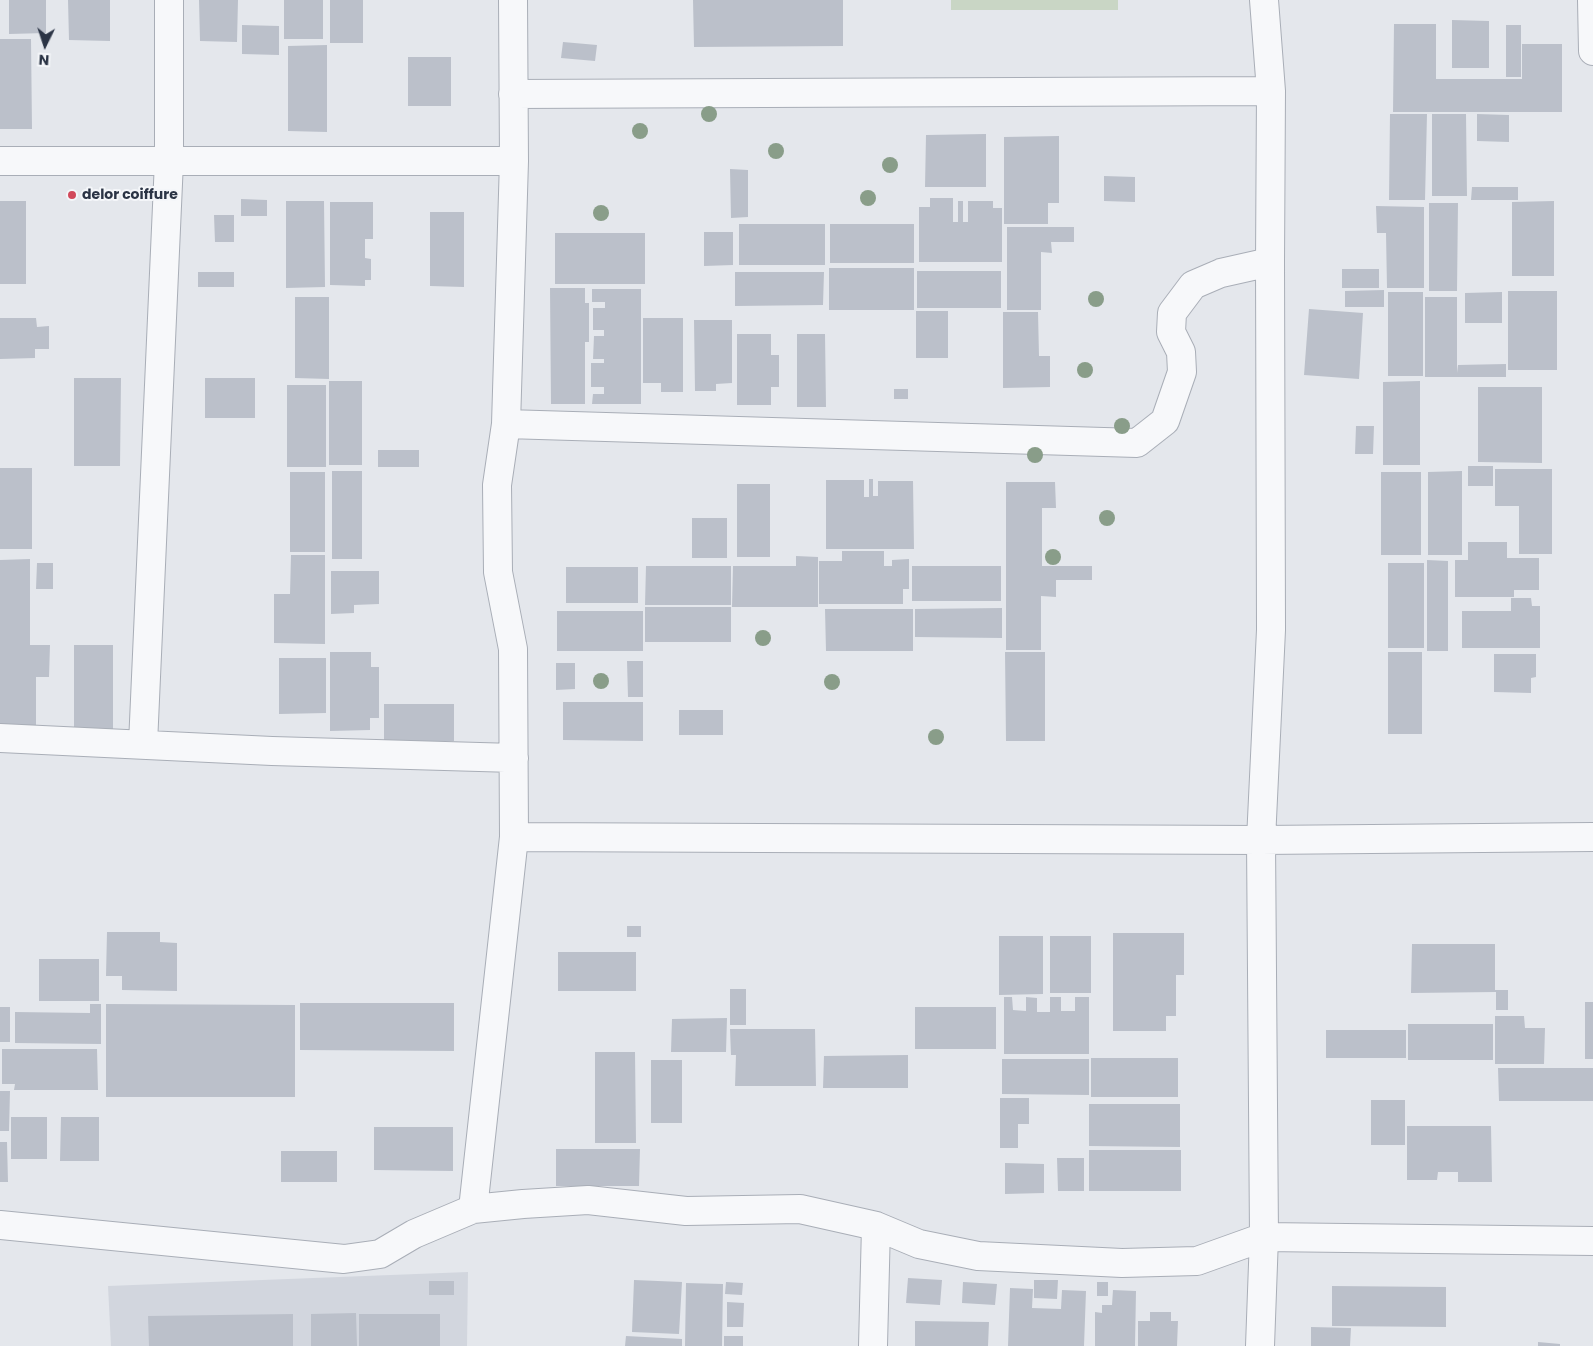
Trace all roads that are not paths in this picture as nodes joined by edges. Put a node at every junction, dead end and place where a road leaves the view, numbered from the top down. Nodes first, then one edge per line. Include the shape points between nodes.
1 (169, 0) edge
2 (513, 0) edge
3 (1264, 0) edge
4 (1592, 0) edge
5 (1593, 51) edge
6 (1271, 91) junction
7 (513, 94) junction
8 (0, 161) edge
9 (169, 161) junction
10 (514, 161) junction
11 (1270, 262) junction
12 (506, 424) junction
13 (0, 738) edge
14 (143, 744) junction
15 (514, 758) junction
16 (514, 837) junction
17 (1593, 837) edge
18 (1261, 840) junction
19 (473, 1209) junction
20 (0, 1225) edge
21 (876, 1226) junction
22 (1264, 1237) junction
23 (1593, 1241) edge
24 (873, 1346) edge
25 (1260, 1346) edge

1 - 9 street
2 - 7 street
3 - 6 street
4 - 5 street
6 - 7 street
6 - 11 street
7 - 10 street
8 - 9 street
9 - 10 street
9 - 14 street
10 - 12 street
11 - 12 street via 1221,273 1193,285 1172,313 1171,332 1181,352 1182,372 1165,421 1137,443
11 - 18 street via 1271,630
12 - 15 street via 497,485 498,572 513,649
13 - 14 street
14 - 15 street
15 - 16 street
16 - 18 street
16 - 19 street
17 - 18 street
18 - 22 street
19 - 20 street via 414,1234 380,1254 344,1259
19 - 21 street via 588,1200 686,1211 800,1209
21 - 22 street via 919,1244 978,1256 1122,1263 1197,1260
21 - 24 street
22 - 23 street
22 - 25 street

